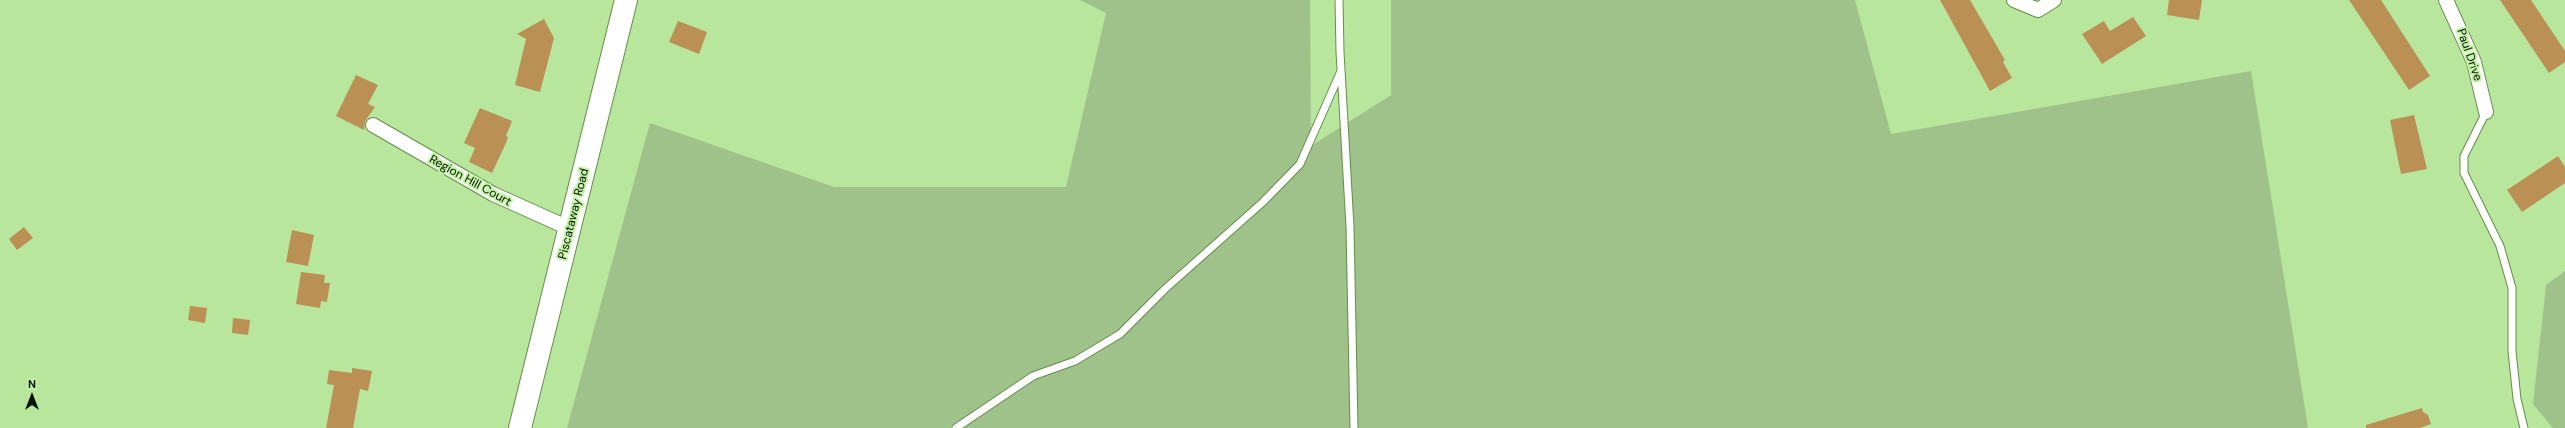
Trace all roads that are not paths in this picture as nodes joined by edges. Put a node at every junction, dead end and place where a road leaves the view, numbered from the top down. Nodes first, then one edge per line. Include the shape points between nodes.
1 (626, 0) edge
2 (1339, 0) edge
3 (2014, 0) edge
4 (2054, 0) edge
5 (2446, 0) edge
6 (1341, 71) junction
7 (2486, 112) joint
8 (373, 125) dead end
9 (571, 229) junction
10 (520, 428) edge
11 (956, 428) edge
12 (1354, 428) edge
13 (2524, 428) edge

1 - 9 main road, Piscataway Road
2 - 6 lane
3 - 4 street via 2038,10
5 - 7 street, Paul Drive via 2474,62
6 - 11 lane via 1300,164 1263,202 1165,289 1120,334 1075,361 1033,376
6 - 12 lane via 1350,227
7 - 13 lane via 2464,156 2464,173 2500,246 2512,288 2512,352 2517,399
8 - 9 street, Region Hill Court via 493,194
9 - 10 main road, Piscataway Road

